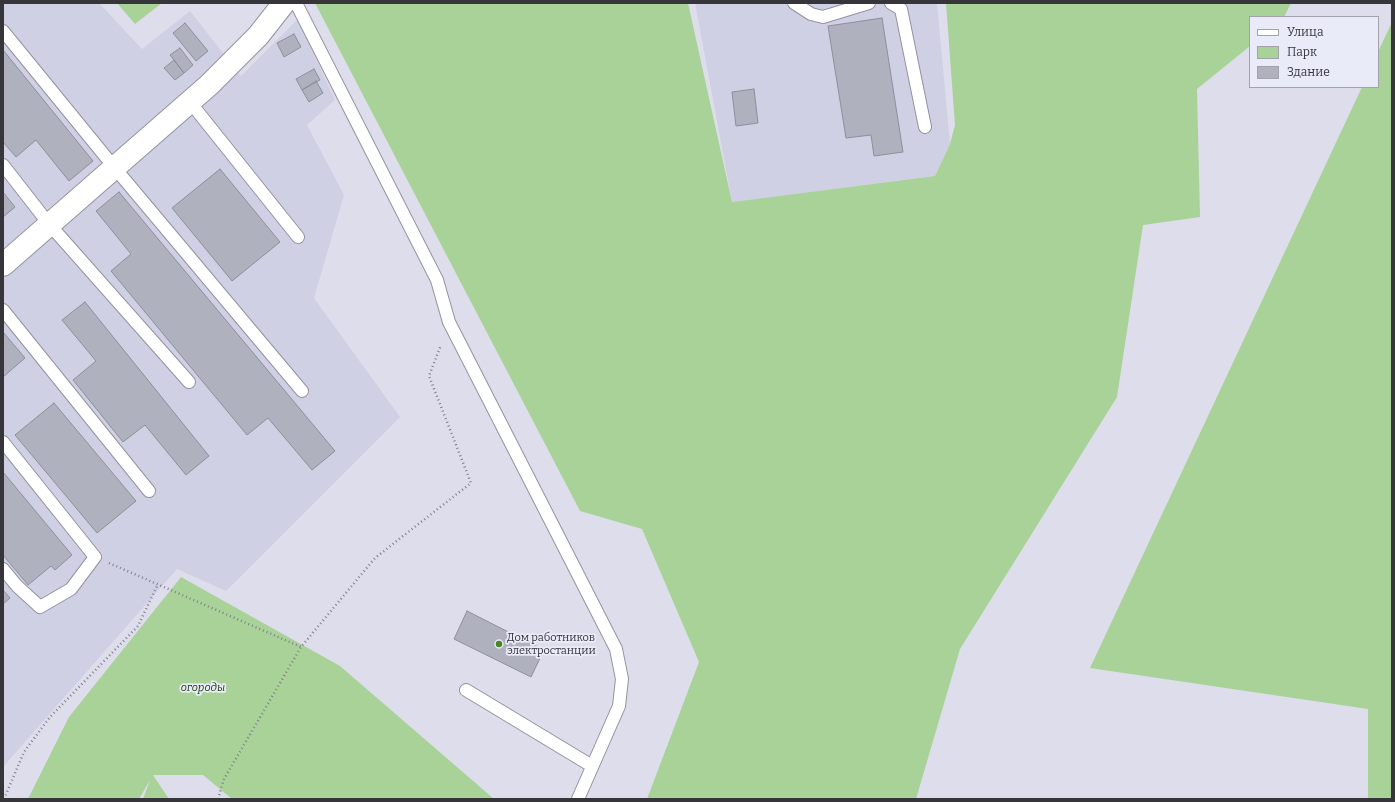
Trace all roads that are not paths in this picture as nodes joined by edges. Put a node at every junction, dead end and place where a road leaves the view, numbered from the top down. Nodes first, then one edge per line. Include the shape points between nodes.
1 (284, 3) edge
2 (296, 3) edge
3 (794, 3) edge
4 (869, 3) edge
5 (891, 3) edge
6 (3, 31) edge
7 (190, 102) junction
8 (925, 127) dead end
9 (3, 165) edge
10 (114, 167) junction
11 (49, 224) junction
12 (298, 237) dead end
13 (3, 265) edge
14 (3, 310) edge
15 (189, 382) dead end
16 (302, 391) dead end
17 (3, 442) edge
18 (149, 491) dead end
19 (3, 569) edge
20 (466, 690) dead end
21 (592, 766) junction
22 (578, 799) edge

1 - 7 street via 238,58
2 - 21 lane via 437,280 449,322 616,649 622,679 619,706
3 - 4 lane via 811,14 823,17
5 - 8 lane via 901,9
6 - 10 lane
7 - 10 street
7 - 12 lane
9 - 11 lane
10 - 11 street
10 - 16 lane
11 - 13 street
11 - 15 lane
14 - 18 lane
17 - 19 lane via 95,557 72,589 40,607
20 - 21 lane
21 - 22 lane

